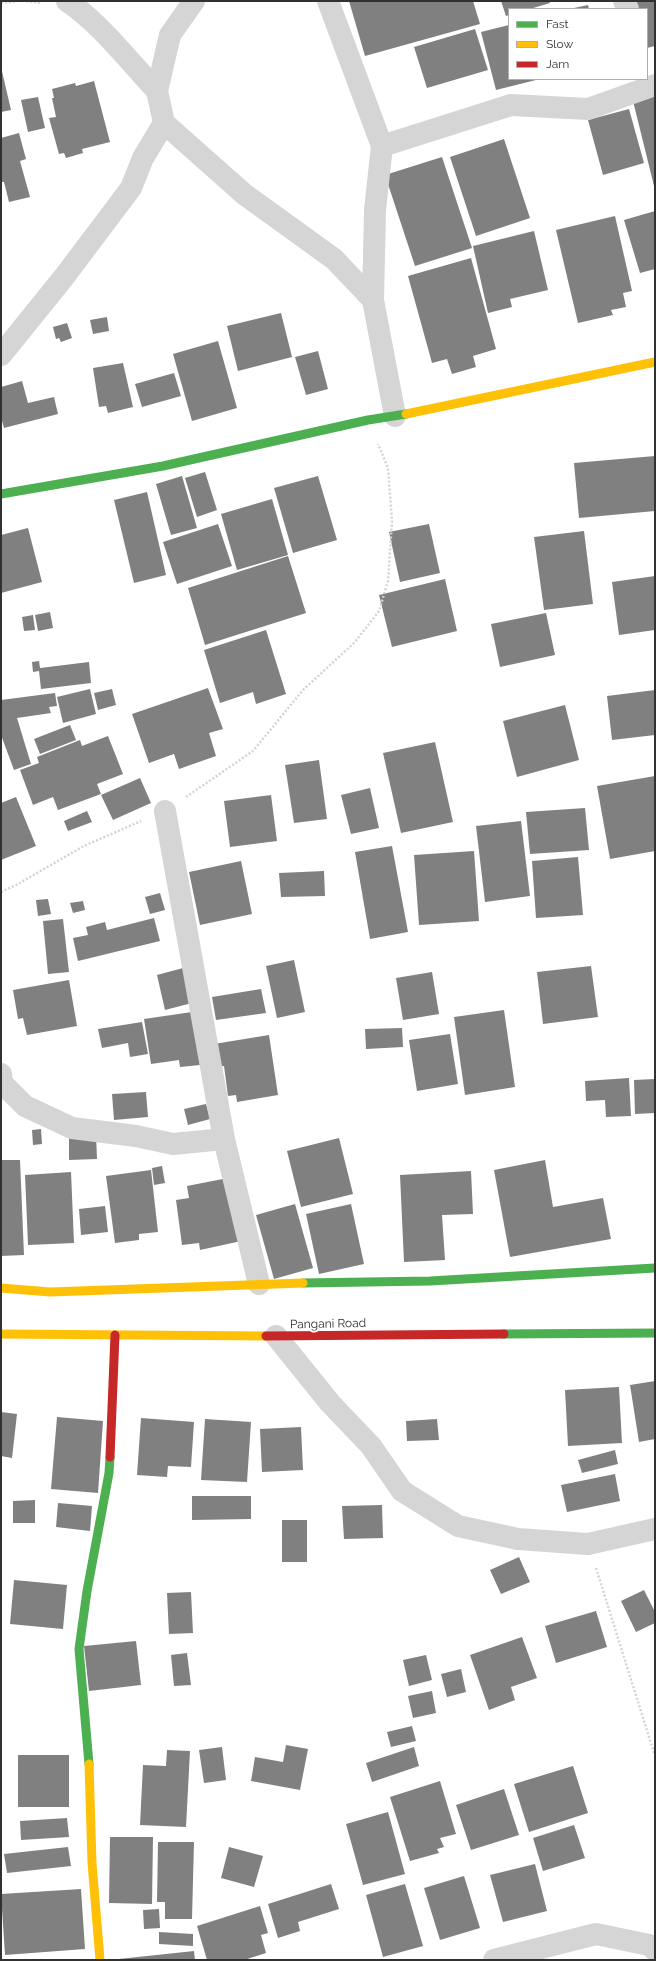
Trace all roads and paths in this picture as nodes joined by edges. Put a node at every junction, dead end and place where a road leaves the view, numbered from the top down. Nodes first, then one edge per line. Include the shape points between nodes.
1 (16, 1) edge
2 (66, 1) edge
3 (194, 1) edge
4 (328, 1) edge
5 (1, 3) edge
6 (655, 85) edge
7 (630, 86) edge
8 (157, 91) junction
9 (164, 123) junction
10 (382, 146) junction
11 (373, 300) junction
12 (1, 355) edge
13 (655, 362) edge
14 (395, 416) junction
15 (368, 420) junction
16 (1, 494) edge
17 (165, 811) junction
18 (1, 892) edge
19 (1, 1074) edge
20 (224, 1139) junction
21 (655, 1268) edge
22 (259, 1284) junction
23 (1, 1288) edge
24 (655, 1332) edge
25 (1, 1334) edge
26 (115, 1335) junction
27 (276, 1336) junction
28 (655, 1530) edge
29 (588, 1544) junction
30 (655, 1756) edge
31 (655, 1950) edge
32 (100, 1960) edge
33 (494, 1960) edge

1 - 5 path
2 - 8 street via 78,8
3 - 8 street via 170,35
4 - 10 street
6 - 7 street
7 - 10 street via 588,109 511,105
8 - 9 street
9 - 11 street via 244,194 334,259
9 - 12 street via 143,158 131,188
10 - 11 street via 375,210
11 - 14 street
13 - 14 street
14 - 15 street
15 - 16 street via 162,466
15 - 17 path via 388,468 392,521 388,581 379,612 355,642 303,690 254,751
17 - 18 path via 84,846
17 - 20 street
19 - 20 street via 2,1083 25,1106 72,1128 136,1136 173,1144
20 - 22 street
21 - 22 street via 430,1281
22 - 23 street via 50,1292
24 - 27 street, Pangani Road
25 - 26 street, Pangani Road
26 - 27 street, Pangani Road
26 - 32 street via 109,1473 79,1650 89,1752 92,1863
27 - 29 street via 330,1404 371,1446 402,1492 458,1526 518,1539
28 - 29 street
29 - 30 path
31 - 33 street via 649,1945 596,1934

